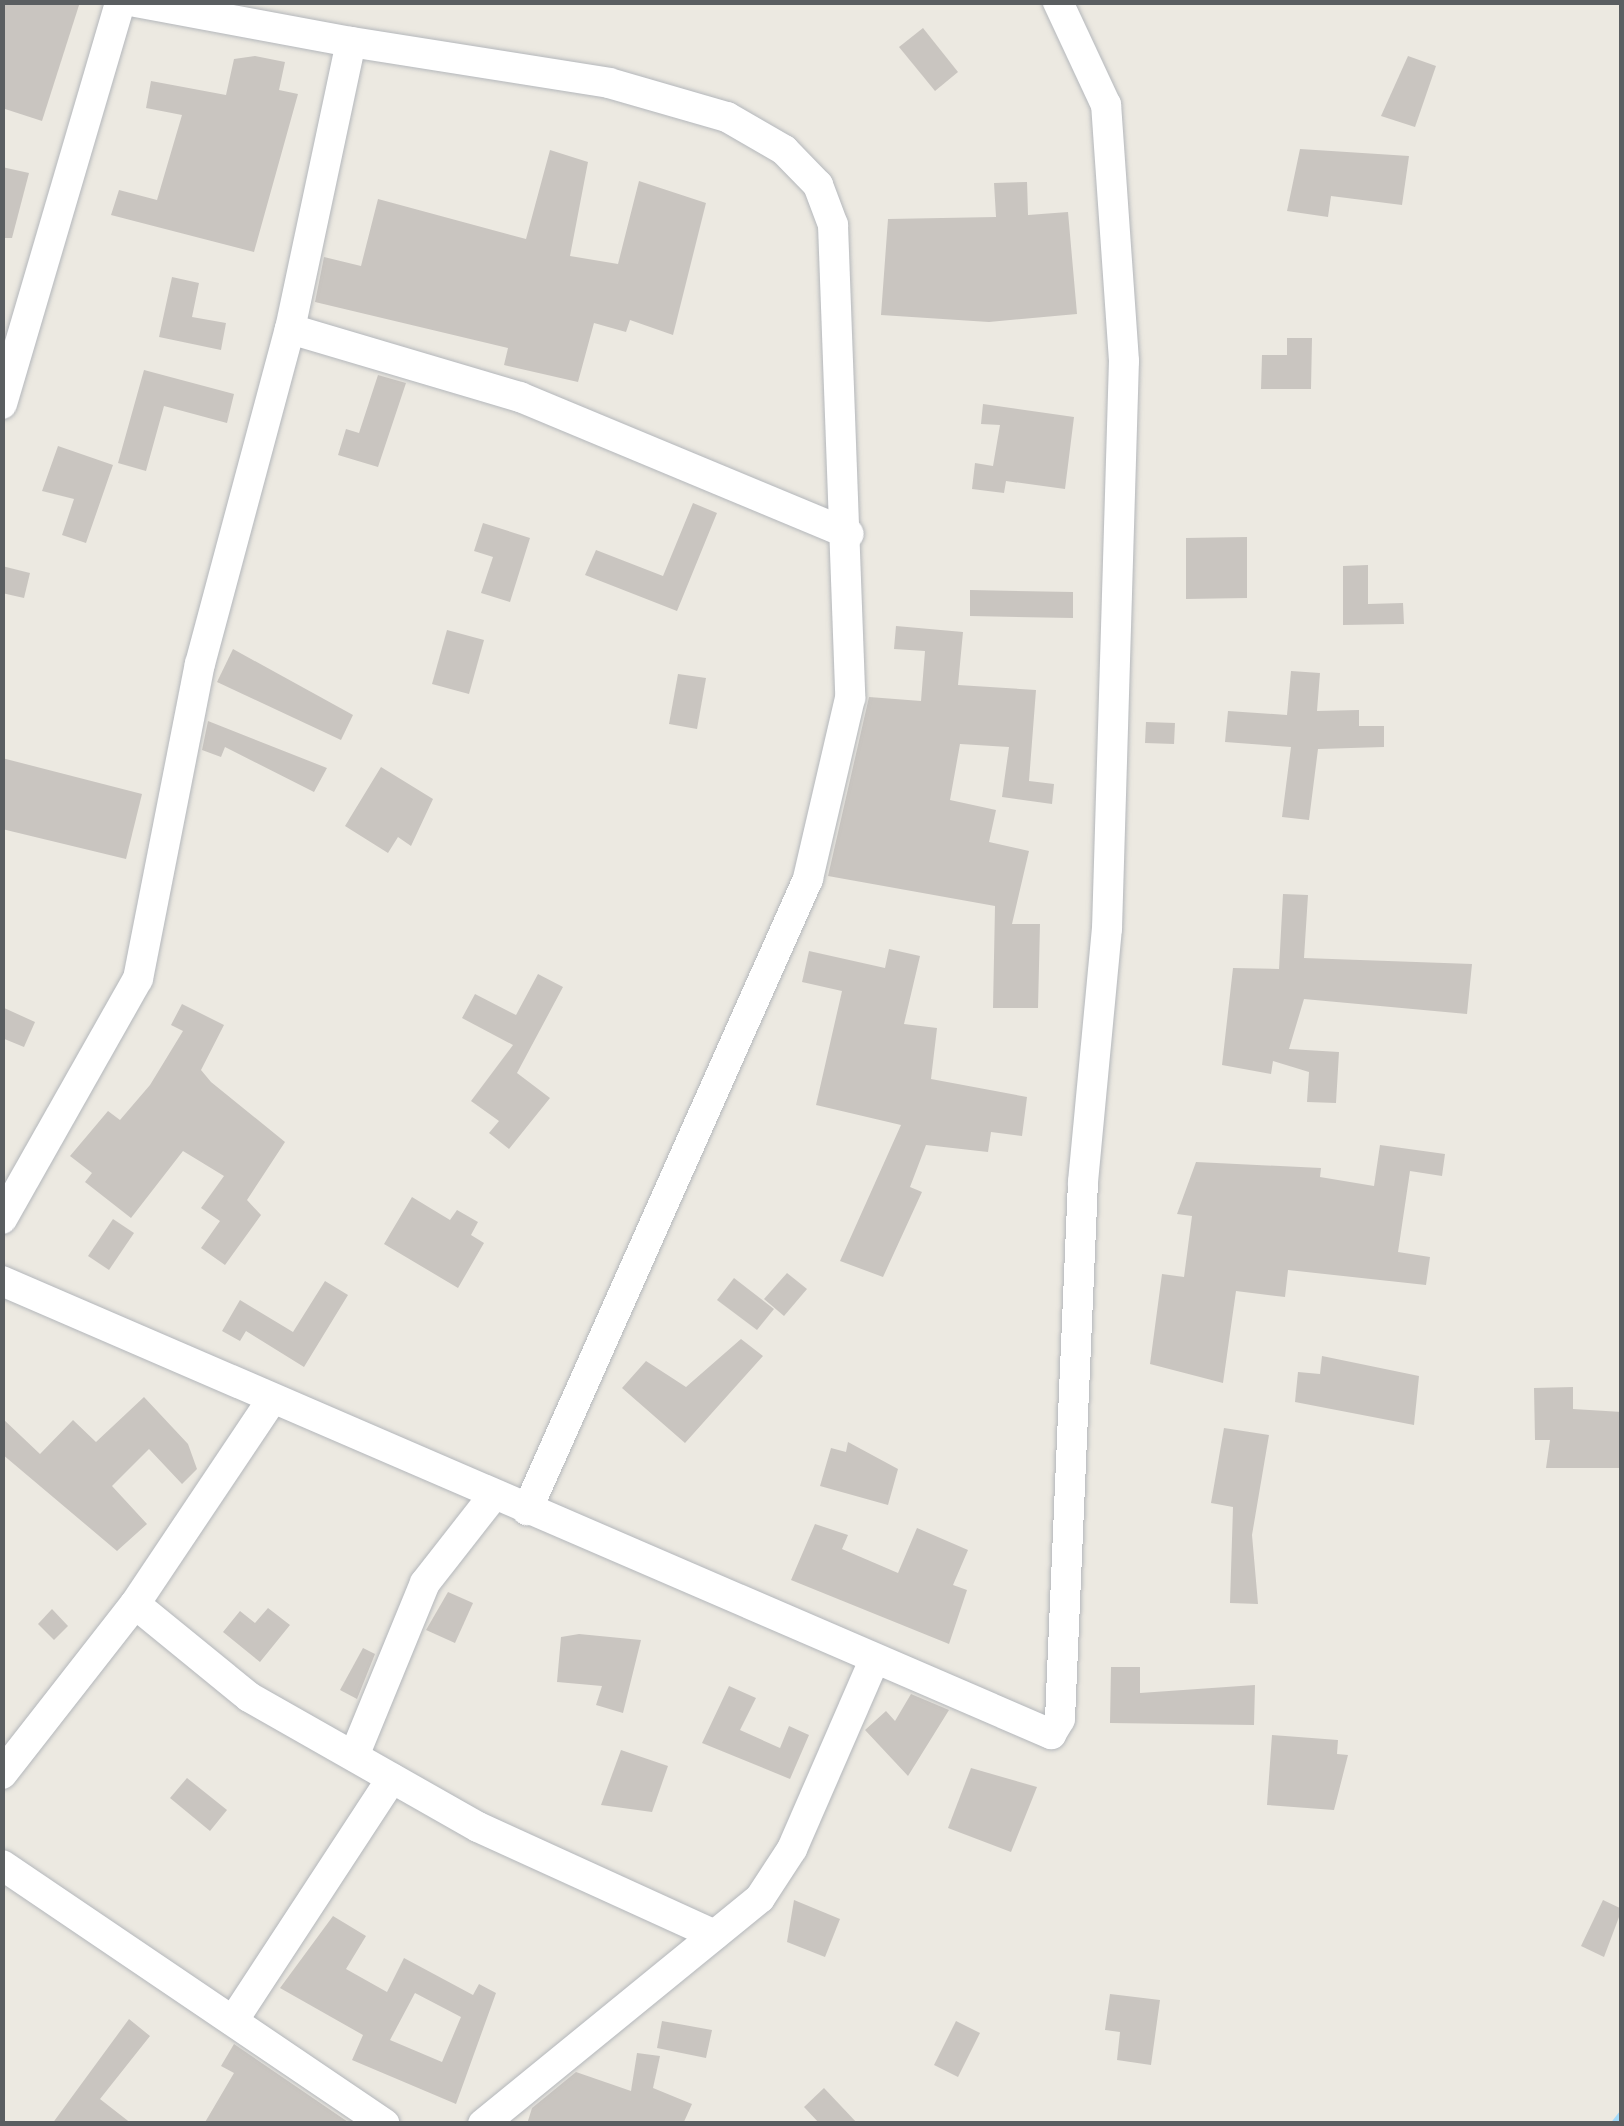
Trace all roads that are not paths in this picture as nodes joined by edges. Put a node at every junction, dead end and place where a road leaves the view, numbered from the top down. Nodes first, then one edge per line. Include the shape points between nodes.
1 (120, 2) edge
2 (136, 2) edge
3 (1058, 2) edge
4 (351, 42) junction
5 (290, 329) junction
6 (2, 404) edge
7 (849, 534) junction
8 (2, 1219) edge
9 (2, 1281) edge
10 (270, 1402) junction
11 (493, 1496) junction
12 (528, 1510) junction
13 (135, 1604) junction
14 (874, 1660) junction
15 (354, 1756) junction
16 (2, 1774) edge
17 (392, 1778) junction
18 (2, 1864) edge
19 (715, 1935) junction
20 (234, 2021) junction
21 (385, 2124) edge
22 (483, 2124) edge

1 - 6 street
2 - 4 street
3 - 14 street via 1106,104 1124,361 1117,732 1083,1182 1060,1719 1050,1734 1032,1731
4 - 5 street
4 - 7 street via 610,83 727,116 784,150 818,185 833,225
5 - 7 street via 520,397
5 - 8 street via 200,664 138,978
7 - 12 street via 850,698 808,879
9 - 10 street
10 - 11 street
10 - 13 street
11 - 12 street
11 - 15 street via 425,1583
12 - 14 street
13 - 15 street via 250,1698
13 - 16 street
14 - 19 street via 792,1849 760,1898
15 - 17 street
17 - 19 street
17 - 20 street
18 - 20 street
19 - 22 street
20 - 21 street

